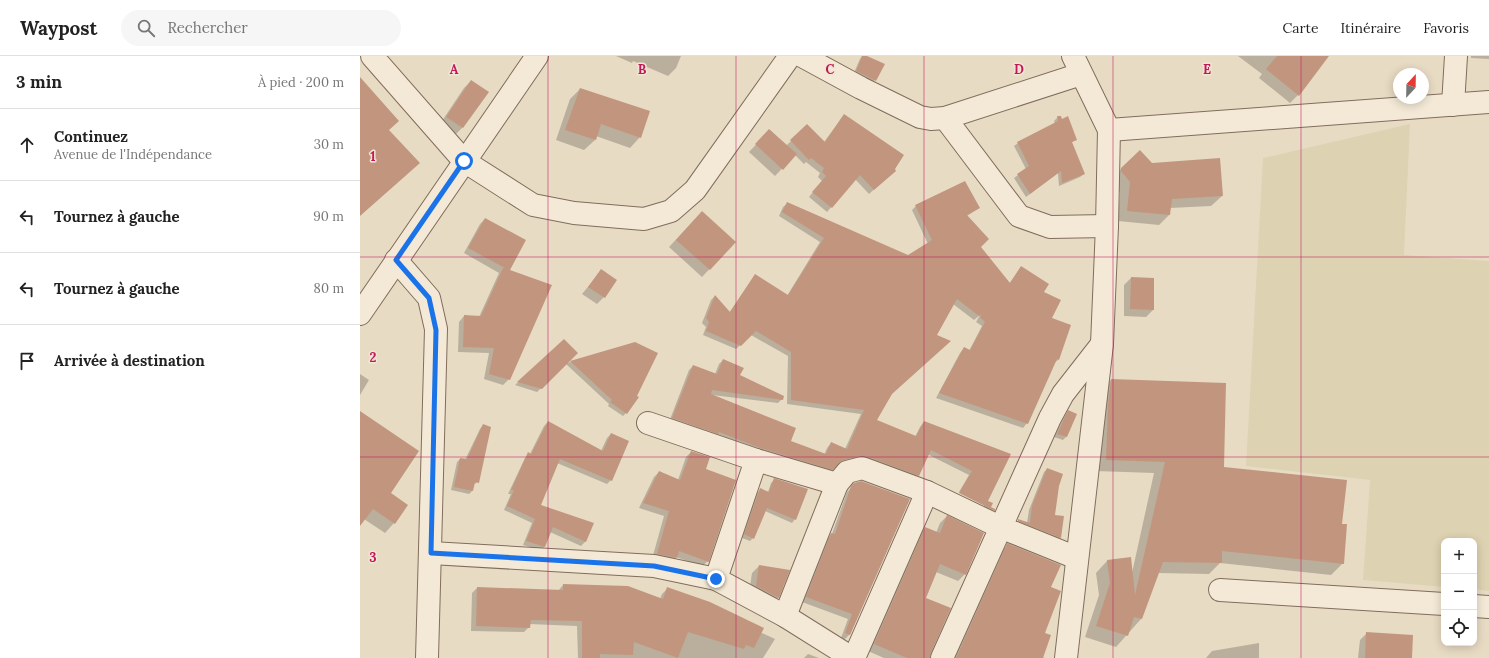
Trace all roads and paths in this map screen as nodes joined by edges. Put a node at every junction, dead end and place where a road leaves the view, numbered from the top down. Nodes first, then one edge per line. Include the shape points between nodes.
1 (372, 56) edge
2 (537, 56) edge
3 (790, 56) edge
4 (802, 56) edge
5 (1456, 56) edge
6 (1077, 65) edge
7 (1489, 102) edge
8 (1453, 105) junction
9 (945, 118) junction
10 (1109, 130) junction
11 (464, 161) junction
12 (1107, 226) junction
13 (396, 260) junction
14 (360, 314) edge
15 (1102, 344) junction
16 (648, 423) dead end
17 (756, 460) junction
18 (837, 484) junction
19 (927, 492) junction
20 (1000, 527) junction
21 (431, 553) junction
22 (1077, 558) junction
23 (716, 579) junction
24 (1220, 590) dead end
25 (1441, 604) edge
26 (1477, 606) edge
27 (1489, 607) edge
28 (785, 616) junction
29 (427, 658) edge
30 (853, 658) edge
31 (942, 658) edge
32 (1066, 658) edge

1 - 11 street
2 - 11 street
3 - 11 street via 695,190 671,211 644,219 574,213 533,205
4 - 9 street via 920,117
5 - 8 street
6 - 9 street
6 - 10 street
7 - 8 street
8 - 10 street
9 - 12 street via 1019,216 1050,227
10 - 12 street
11 - 13 street
12 - 15 street
13 - 14 street
13 - 21 street via 429,298 436,330
15 - 20 street via 1063,394
15 - 22 street
16 - 17 street
17 - 18 street
17 - 23 street
18 - 19 street via 848,472 862,468
18 - 28 street
19 - 20 street
19 - 30 street
20 - 22 street
20 - 31 street
21 - 23 street via 654,566
21 - 29 street
22 - 32 street
23 - 28 street
24 - 25 street
26 - 27 street
28 - 30 street

